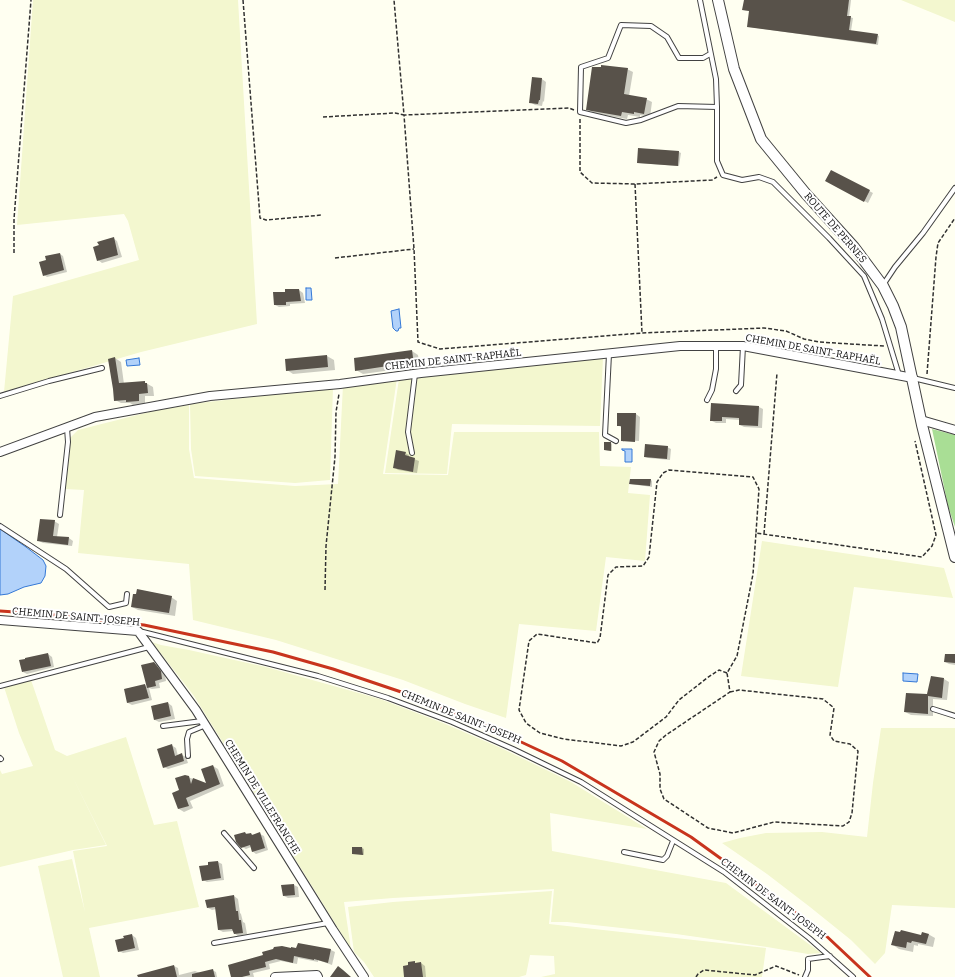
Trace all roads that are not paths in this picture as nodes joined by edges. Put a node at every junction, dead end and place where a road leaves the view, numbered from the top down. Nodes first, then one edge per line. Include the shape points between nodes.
1 (700, 0) edge
2 (718, 0) edge
3 (710, 54) junction
4 (717, 107) junction
5 (955, 188) edge
6 (882, 286) junction
7 (716, 346) junction
8 (743, 346) junction
9 (609, 353) junction
10 (102, 368) dead end
11 (415, 373) junction
12 (899, 376) junction
13 (913, 378) junction
14 (955, 388) edge
15 (736, 391) dead end
16 (0, 396) edge
17 (707, 400) dead end
18 (921, 420) junction
19 (68, 427) junction
20 (955, 430) edge
21 (616, 441) dead end
22 (0, 452) edge
23 (412, 453) dead end
24 (60, 516) dead end
25 (0, 526) edge
26 (955, 557) edge
27 (127, 594) dead end
28 (0, 620) edge
29 (138, 631) junction
30 (150, 647) junction
31 (0, 686) edge
32 (933, 709) dead end
33 (955, 716) edge
34 (204, 723) junction
35 (163, 726) dead end
36 (188, 756) dead end
37 (224, 833) dead end
38 (674, 841) junction
39 (624, 852) dead end
40 (254, 868) dead end
41 (328, 923) junction
42 (214, 943) dead end
43 (830, 956) junction
44 (805, 976) edge
45 (275, 977) edge
46 (318, 977) edge
47 (364, 977) edge
48 (853, 977) edge

1 - 3 lane
2 - 6 street, ROUTE DE PERNES via 734,69 761,139 854,247
3 - 4 lane via 716,79
3 - 4 lane via 703,58 679,58 667,37 651,26 621,25 608,58 581,67 580,112 626,123 678,106
4 - 12 lane via 717,161 723,174 742,180 759,177 773,182 864,276 882,319
5 - 6 lane
6 - 13 street, ROUTE DE PERNES via 901,327
7 - 8 street, CHEMIN DE SAINT-RAPHAËL
7 - 9 street, CHEMIN DE SAINT-RAPHAËL via 680,346
7 - 17 lane via 716,369 712,390
8 - 12 street, CHEMIN DE SAINT-RAPHAËL
8 - 15 lane via 741,385
9 - 11 street, CHEMIN DE SAINT-RAPHAËL
9 - 21 lane via 605,435
10 - 16 lane
11 - 19 street, CHEMIN DE SAINT-RAPHAËL via 340,384 210,396 95,417
11 - 23 lane via 408,432
12 - 13 street, CHEMIN DE SAINT-RAPHAËL
13 - 14 lane
13 - 18 street, ROUTE DE PERNES
18 - 20 street
18 - 26 street, ROUTE DE PERNES
19 - 22 street, CHEMIN DE SAINT-RAPHAËL
19 - 24 lane
25 - 27 lane via 66,569 109,607 126,603
28 - 29 street, CHEMIN DE SAINT-JOSEPH
29 - 30 street, CHEMIN DE VILLEFRANCHE
29 - 38 lane, CHEMIN DE SAINT-JOSEPH via 318,676 452,722 581,782
30 - 31 lane
30 - 34 street, CHEMIN DE VILLEFRANCHE
32 - 33 lane
34 - 35 lane
34 - 36 lane via 189,732
34 - 41 street, CHEMIN DE VILLEFRANCHE
37 - 40 lane
38 - 39 lane via 663,860
38 - 43 lane, CHEMIN DE SAINT-JOSEPH via 724,872
41 - 42 lane
41 - 47 street, CHEMIN DE VILLEFRANCHE
43 - 44 lane via 808,959
43 - 48 lane, CHEMIN DE SAINT-JOSEPH
45 - 46 street

